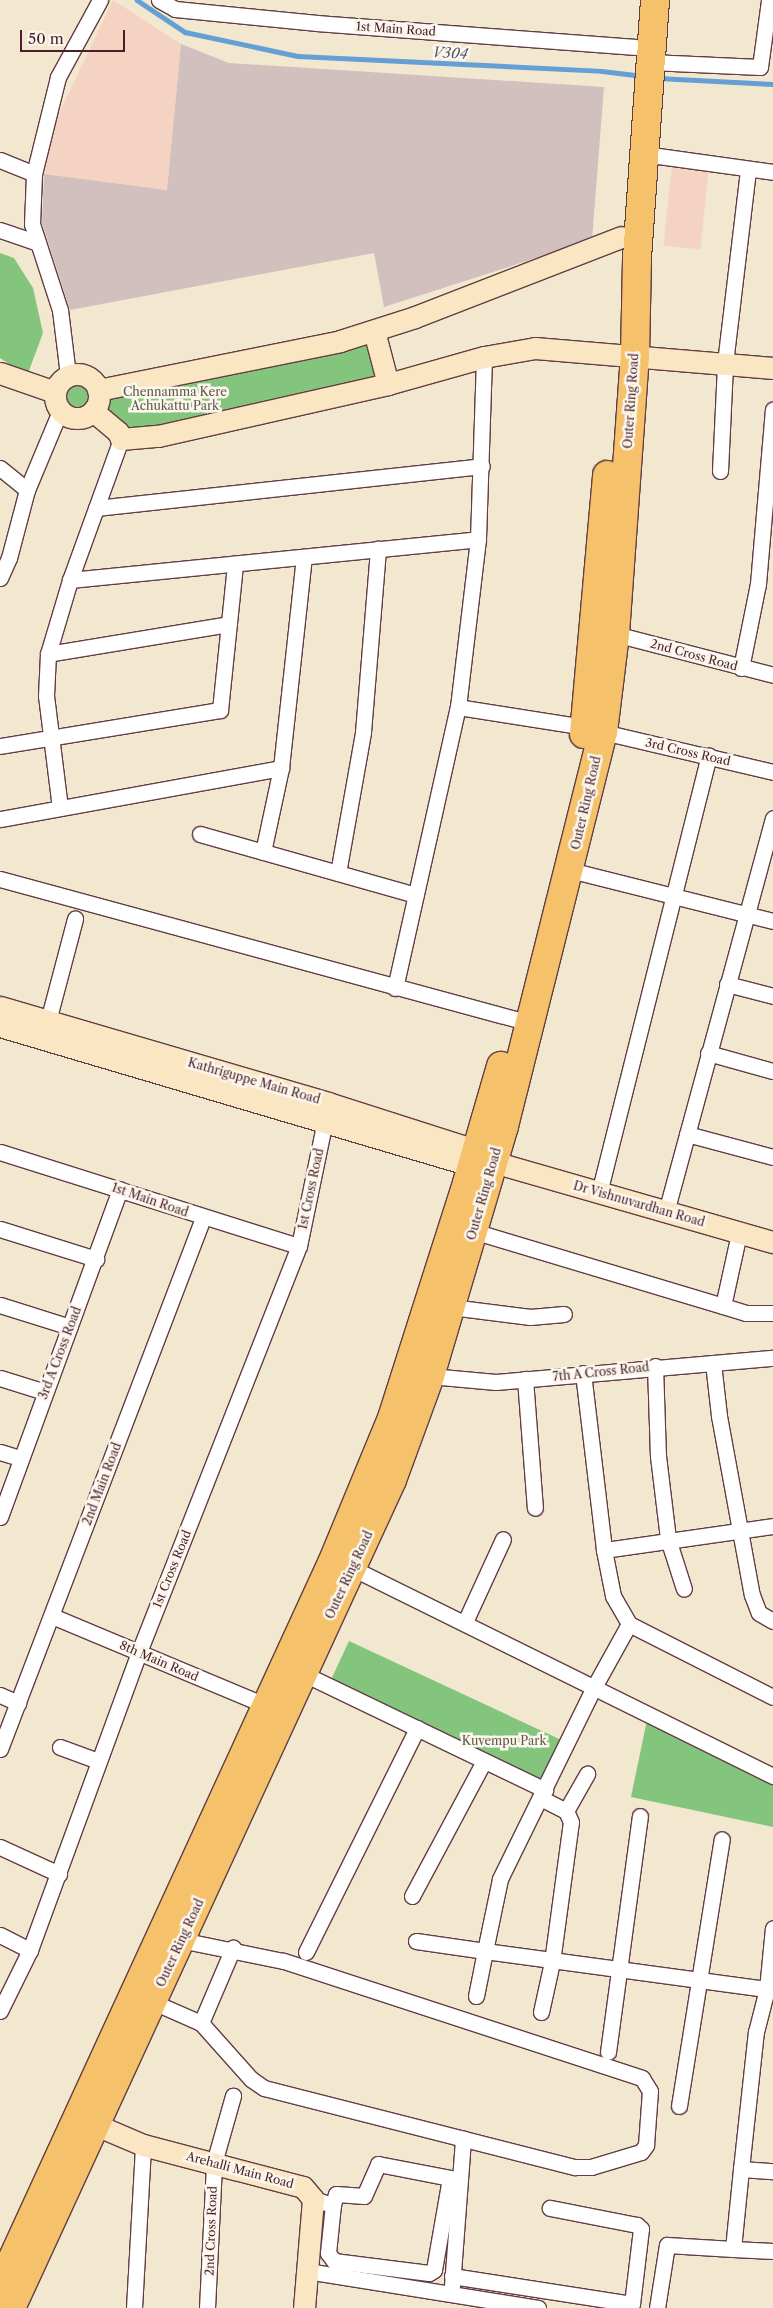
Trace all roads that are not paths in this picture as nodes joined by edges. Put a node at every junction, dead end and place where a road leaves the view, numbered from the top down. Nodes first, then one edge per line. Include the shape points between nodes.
1 (100, 0) edge
2 (159, 0) edge
3 (640, 0) edge
4 (655, 0) edge
5 (769, 0) edge
6 (175, 5) edge
7 (768, 54) edge
8 (642, 60) junction
9 (639, 99) junction
10 (644, 154) junction
11 (0, 160) edge
12 (748, 169) junction
13 (773, 172) edge
14 (34, 174) junction
15 (0, 230) edge
16 (621, 238) junction
17 (38, 243) junction
18 (374, 331) junction
19 (625, 354) junction
20 (484, 357) junction
21 (725, 363) junction
22 (773, 368) edge
23 (0, 373) edge
24 (68, 375) junction
25 (388, 384) junction
26 (98, 390) junction
27 (58, 401) junction
28 (773, 410) edge
29 (93, 411) junction
30 (121, 439) junction
31 (772, 447) edge
32 (482, 466) junction
33 (0, 468) edge
34 (720, 471) dead end
35 (28, 490) junction
36 (96, 508) junction
37 (769, 516) edge
38 (478, 539) junction
39 (378, 549) junction
40 (5, 555) edge
41 (304, 556) junction
42 (235, 564) junction
43 (0, 578) edge
44 (70, 580) junction
45 (766, 585) edge
46 (229, 624) junction
47 (614, 634) junction
48 (48, 654) junction
49 (741, 668) junction
50 (773, 675) edge
51 (458, 707) junction
52 (593, 730) junction
53 (50, 739) junction
54 (0, 746) edge
55 (709, 756) junction
56 (281, 768) junction
57 (773, 772) edge
58 (60, 808) junction
59 (773, 818) edge
60 (0, 819) edge
61 (200, 834) dead end
62 (769, 846) edge
63 (263, 852) junction
64 (570, 870) junction
65 (338, 873) junction
66 (0, 880) edge
67 (416, 895) junction
68 (673, 898) junction
69 (746, 915) junction
70 (75, 919) dead end
71 (773, 922) edge
72 (727, 984) junction
73 (395, 988) junction
74 (773, 996) edge
75 (0, 1007) edge
76 (515, 1019) junction
77 (48, 1021) junction
78 (0, 1026) edge
79 (708, 1053) junction
80 (773, 1071) edge
81 (325, 1121) junction
82 (687, 1134) junction
83 (0, 1152) edge
84 (773, 1157) edge
85 (487, 1161) junction
86 (120, 1189) junction
87 (599, 1193) junction
88 (666, 1212) junction
89 (202, 1218) junction
90 (0, 1228) edge
91 (474, 1231) junction
92 (739, 1233) junction
93 (773, 1242) edge
94 (299, 1246) junction
95 (96, 1259) junction
96 (0, 1305) edge
97 (723, 1306) junction
98 (451, 1307) junction
99 (773, 1313) edge
100 (564, 1314) dead end
101 (70, 1327) junction
102 (773, 1358) edge
103 (713, 1363) junction
104 (655, 1366) junction
105 (583, 1373) junction
106 (430, 1376) junction
107 (0, 1378) edge
108 (525, 1379) junction
109 (45, 1392) junction
110 (0, 1452) edge
111 (20, 1458) junction
112 (535, 1508) dead end
113 (0, 1517) edge
114 (773, 1526) edge
115 (740, 1533) junction
116 (503, 1539) dead end
117 (668, 1540) junction
118 (604, 1550) junction
119 (352, 1568) junction
120 (684, 1589) dead end
121 (52, 1616) junction
122 (465, 1622) junction
123 (773, 1622) edge
124 (629, 1624) junction
125 (139, 1652) junction
126 (302, 1673) junction
127 (592, 1689) junction
128 (0, 1695) edge
129 (773, 1697) edge
130 (18, 1703) junction
131 (266, 1706) junction
132 (417, 1728) junction
133 (60, 1747) dead end
134 (0, 1749) edge
135 (98, 1761) junction
136 (484, 1761) junction
137 (587, 1774) dead end
138 (773, 1776) edge
139 (543, 1794) junction
140 (566, 1811) junction
141 (640, 1816) dead end
142 (722, 1839) dead end
143 (0, 1846) edge
144 (59, 1874) junction
145 (412, 1896) dead end
146 (773, 1928) edge
147 (0, 1935) edge
148 (181, 1940) junction
149 (416, 1941) dead end
150 (233, 1948) junction
151 (30, 1950) junction
152 (485, 1951) junction
153 (306, 1952) dead end
154 (552, 1962) junction
155 (619, 1970) junction
156 (699, 1980) junction
157 (770, 1989) edge
158 (476, 1996) dead end
159 (153, 2002) junction
160 (0, 2011) edge
161 (541, 2012) dead end
162 (201, 2023) junction
163 (608, 2052) dead end
164 (233, 2096) dead end
165 (679, 2106) dead end
166 (87, 2121) junction
167 (463, 2138) junction
168 (143, 2145) junction
169 (214, 2163) junction
170 (741, 2169) junction
171 (773, 2171) edge
172 (323, 2202) junction
173 (550, 2208) dead end
174 (734, 2249) junction
175 (773, 2250) edge
176 (307, 2271) junction
177 (452, 2276) junction
178 (403, 2278) junction
179 (0, 2286) edge
180 (451, 2294) junction
181 (133, 2306) edge
182 (11, 2308) edge
183 (208, 2308) edge
184 (304, 2308) edge
185 (538, 2308) edge
186 (657, 2308) edge

1 - 14 street via 58,76
2 - 6 street, 1st Main Road
3 - 8 highway, Outer Ring Road
4 - 8 highway, Outer Ring Road
5 - 7 street
6 - 8 street, 1st Main Road
7 - 8 street, 1st Main Road via 760,68
8 - 9 highway, Outer Ring Road
9 - 10 highway, Outer Ring Road
9 - 16 highway, Outer Ring Road
10 - 12 street
10 - 19 highway, Outer Ring Road
11 - 14 street
12 - 13 street
12 - 21 street
14 - 17 street via 32,224
15 - 17 street
16 - 18 street
16 - 19 highway, Outer Ring Road
17 - 24 street via 60,310
18 - 25 street
18 - 26 street via 340,342
19 - 20 street via 535,348
19 - 21 street
19 - 47 highway, Outer Ring Road
19 - 52 highway, Outer Ring Road
20 - 25 street
20 - 32 street
21 - 22 street
21 - 34 street
23 - 27 street
24 - 26 street via 75,373 90,377
24 - 27 street
25 - 30 street via 186,432
26 - 29 street via 99,398
27 - 29 street via 80,418
27 - 35 street
28 - 31 street
29 - 30 street via 118,432
30 - 36 street
31 - 37 street
32 - 36 street
32 - 38 street
33 - 35 street
35 - 40 street
36 - 44 street
37 - 45 street
38 - 39 street
38 - 51 street
39 - 41 street
39 - 65 street via 363,732
40 - 43 street
41 - 42 street
41 - 56 street
42 - 44 street
42 - 46 street
44 - 48 street
45 - 49 street
46 - 48 street
46 - 53 street via 220,710
47 - 49 street, 2nd Cross Road
47 - 52 highway, Outer Ring Road
48 - 53 street
49 - 50 street, 2nd Cross Road
51 - 52 street, 3rd Cross Road
51 - 67 street
52 - 55 street, 3rd Cross Road
52 - 64 highway, Outer Ring Road
52 - 76 highway, Outer Ring Road via 582,751
53 - 54 street
53 - 58 street
55 - 57 street, 3rd Cross Road
55 - 68 street
56 - 58 street
56 - 63 street
58 - 60 street
59 - 62 street
61 - 63 street
62 - 69 street
63 - 65 street
64 - 68 street
64 - 85 highway, Outer Ring Road
65 - 67 street
66 - 73 street
67 - 73 street
68 - 69 street
68 - 87 street
69 - 71 street
69 - 72 street
70 - 77 street
72 - 74 street
72 - 79 street
73 - 76 street
75 - 77 street, Kathriguppe Main Road
76 - 85 highway, Outer Ring Road
77 - 85 street, Kathriguppe Main Road via 328,1103
78 - 81 street, Kathriguppe Main Road
79 - 80 street
79 - 82 street
81 - 85 street, Kathriguppe Main Road
81 - 94 street, 1st Cross Road
82 - 84 street
82 - 88 street
83 - 86 street, 1st Main Road
85 - 87 street, Dr Vishnuvardhan Road
85 - 91 highway, Outer Ring Road
85 - 131 highway, Outer Ring Road via 392,1418 332,1563
86 - 89 street, 1st Main Road
86 - 95 street, 3rd A Cross Road
87 - 88 street, Dr Vishnuvardhan Road
88 - 92 street, Dr Vishnuvardhan Road
89 - 94 street, 1st Main Road
89 - 121 street, 2nd Main Road
90 - 95 street
91 - 97 street
91 - 98 highway, Outer Ring Road
92 - 93 street, Dr Vishnuvardhan Road
92 - 97 street
94 - 125 street, 1st Cross Road
95 - 101 street, 3rd A Cross Road
96 - 101 street
97 - 99 street via 746,1314
98 - 100 street via 530,1317
98 - 106 highway, Outer Ring Road
101 - 109 street, 3rd A Cross Road
102 - 103 street, 7th A Cross Road
103 - 104 street, 7th A Cross Road
103 - 115 street
104 - 105 street, 7th A Cross Road
104 - 117 street via 658,1456
105 - 108 street, 7th A Cross Road
105 - 118 street
106 - 108 street, 7th A Cross Road via 488,1381
106 - 119 highway, Outer Ring Road via 392,1480
107 - 109 street
108 - 112 street
109 - 111 street, 3rd A Cross Road
110 - 111 street
111 - 113 street, 3rd A Cross Road
114 - 115 street
115 - 117 street
115 - 123 street via 756,1610
116 - 122 street
117 - 118 street
117 - 120 street
118 - 124 street via 614,1596
119 - 122 street
119 - 126 highway, Outer Ring Road
121 - 125 street, 8th Main Road
121 - 130 street, 2nd Main Road
122 - 127 street
124 - 127 street
124 - 129 street
125 - 131 street, 8th Main Road
125 - 135 street, 1st Cross Road
126 - 132 street
126 - 148 highway, Outer Ring Road
127 - 138 street
127 - 139 street
128 - 130 street
130 - 134 street, 2nd Main Road
131 - 166 highway, Outer Ring Road
132 - 136 street
132 - 153 street
133 - 135 street
135 - 144 street, 1st Cross Road
136 - 139 street
136 - 145 street
137 - 140 street
139 - 140 street
139 - 152 street via 500,1879
140 - 154 street via 571,1822
141 - 155 street
142 - 156 street
143 - 144 street
144 - 151 street, 1st Cross Road
146 - 157 street
147 - 151 street
148 - 150 street
148 - 159 highway, Outer Ring Road
149 - 152 street
150 - 162 street
150 - 167 street via 283,1960 642,2078 650,2091 644,2149 590,2167 575,2167
151 - 160 street, 1st Cross Road
152 - 154 street
152 - 158 street
154 - 155 street
154 - 161 street
155 - 156 street
155 - 163 street
156 - 157 street
156 - 165 street
157 - 170 street via 756,2032
159 - 162 street
159 - 166 highway, Outer Ring Road
162 - 167 street via 257,2085
164 - 169 street, 2nd Cross Road
166 - 168 street, Arehalli Main Road
166 - 179 highway, Outer Ring Road
166 - 182 highway, Outer Ring Road
167 - 177 street
168 - 169 street, Arehalli Main Road
168 - 181 street
169 - 172 street, Arehalli Main Road via 303,2187
169 - 183 street, 2nd Cross Road
170 - 171 street
170 - 174 street
172 - 176 street
172 - 178 street via 331,2258
172 - 178 street via 336,2194 364,2196 378,2164 450,2178 434,2270
173 - 177 street via 637,2225 641,2229 632,2304
174 - 175 street
174 - 186 street via 666,2245
176 - 178 street
176 - 184 street
177 - 180 street
178 - 180 street
180 - 185 street

